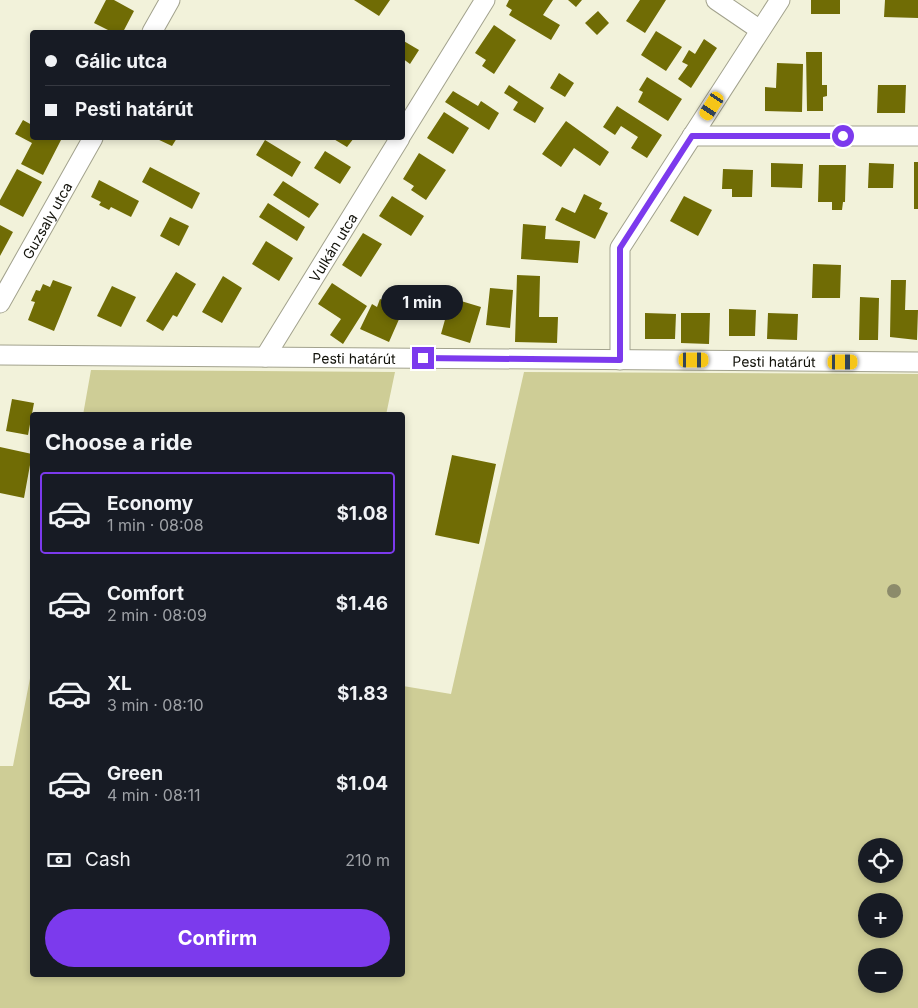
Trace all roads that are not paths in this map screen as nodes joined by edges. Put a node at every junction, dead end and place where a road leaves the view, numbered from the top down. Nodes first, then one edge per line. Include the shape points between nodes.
1 (170, 0) edge
2 (485, 0) edge
3 (716, 0) edge
4 (780, 0) edge
5 (153, 30) edge
6 (760, 30) junction
7 (405, 129) edge
8 (692, 136) junction
9 (918, 136) edge
10 (92, 140) edge
11 (399, 140) edge
12 (0, 303) edge
13 (0, 355) edge
14 (265, 357) junction
15 (620, 360) junction
16 (918, 362) edge

1 - 5 street
2 - 7 street
3 - 6 street
4 - 6 street
6 - 8 street
8 - 9 street
8 - 15 street via 620,248
10 - 12 street, Guzsaly utca
11 - 14 street, Vulkán utca
13 - 14 street, Pesti határút
14 - 15 street, Pesti határút
15 - 16 street, Pesti határút

